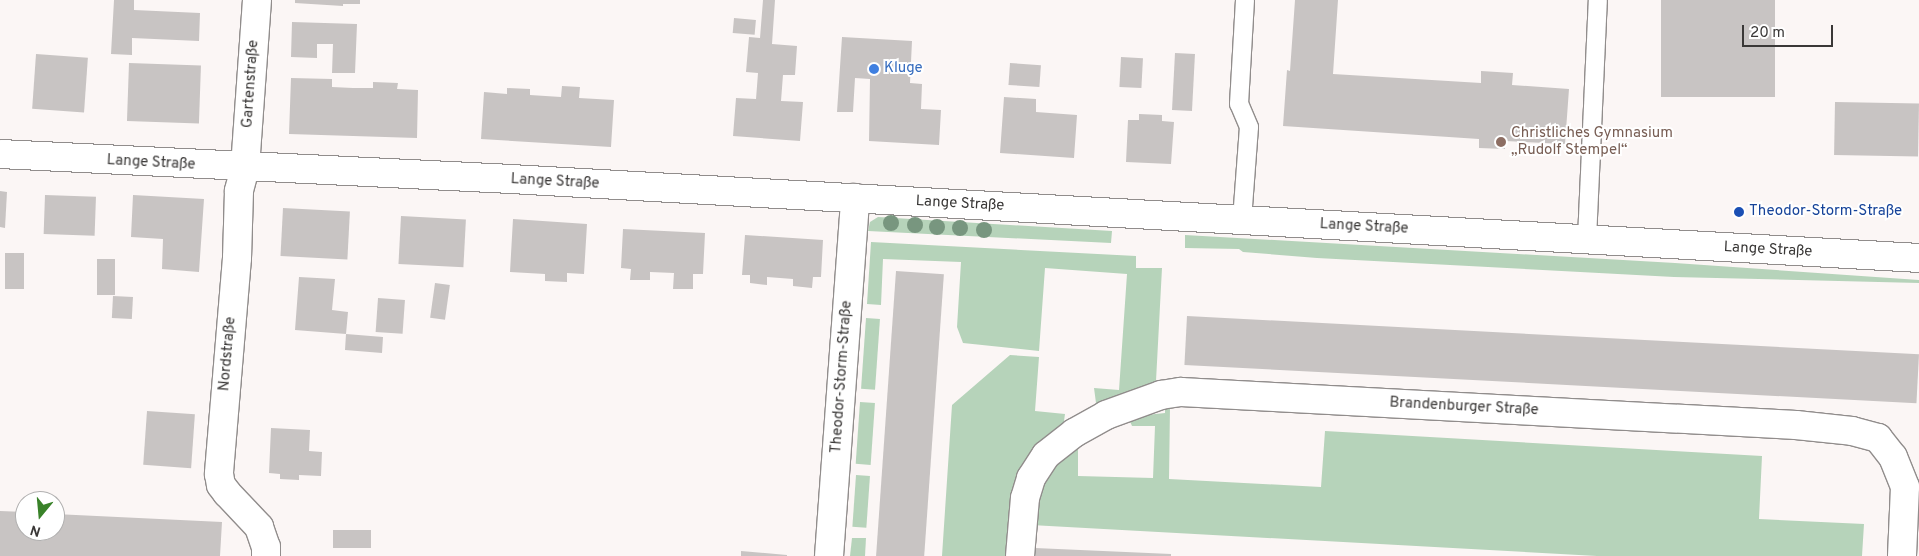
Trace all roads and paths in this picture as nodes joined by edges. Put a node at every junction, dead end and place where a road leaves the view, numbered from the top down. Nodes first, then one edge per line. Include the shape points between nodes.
1 (257, 0) edge
2 (1245, 0) edge
3 (1598, 0) edge
4 (0, 154) edge
5 (245, 168) junction
6 (855, 198) junction
7 (1242, 220) junction
8 (1587, 240) junction
9 (1919, 258) edge
10 (266, 556) edge
11 (829, 556) edge
12 (1020, 556) edge
13 (1902, 556) edge

1 - 5 street, Gartenstraße
2 - 7 lane via 1239,104 1249,128
3 - 8 lane
4 - 5 street, Lange Straße
5 - 6 street, Lange Straße
5 - 10 street, Nordstraße via 239,191 237,258 219,474 227,493 259,527
6 - 7 street, Lange Straße
6 - 11 street, Theodor-Storm-Straße
7 - 8 street, Lange Straße
8 - 9 street, Lange Straße
12 - 13 street, Brandenburger Straße via 1025,498 1031,478 1046,455 1074,433 1106,415 1161,395 1181,392 1796,425 1852,431 1878,438 1893,457 1905,487

